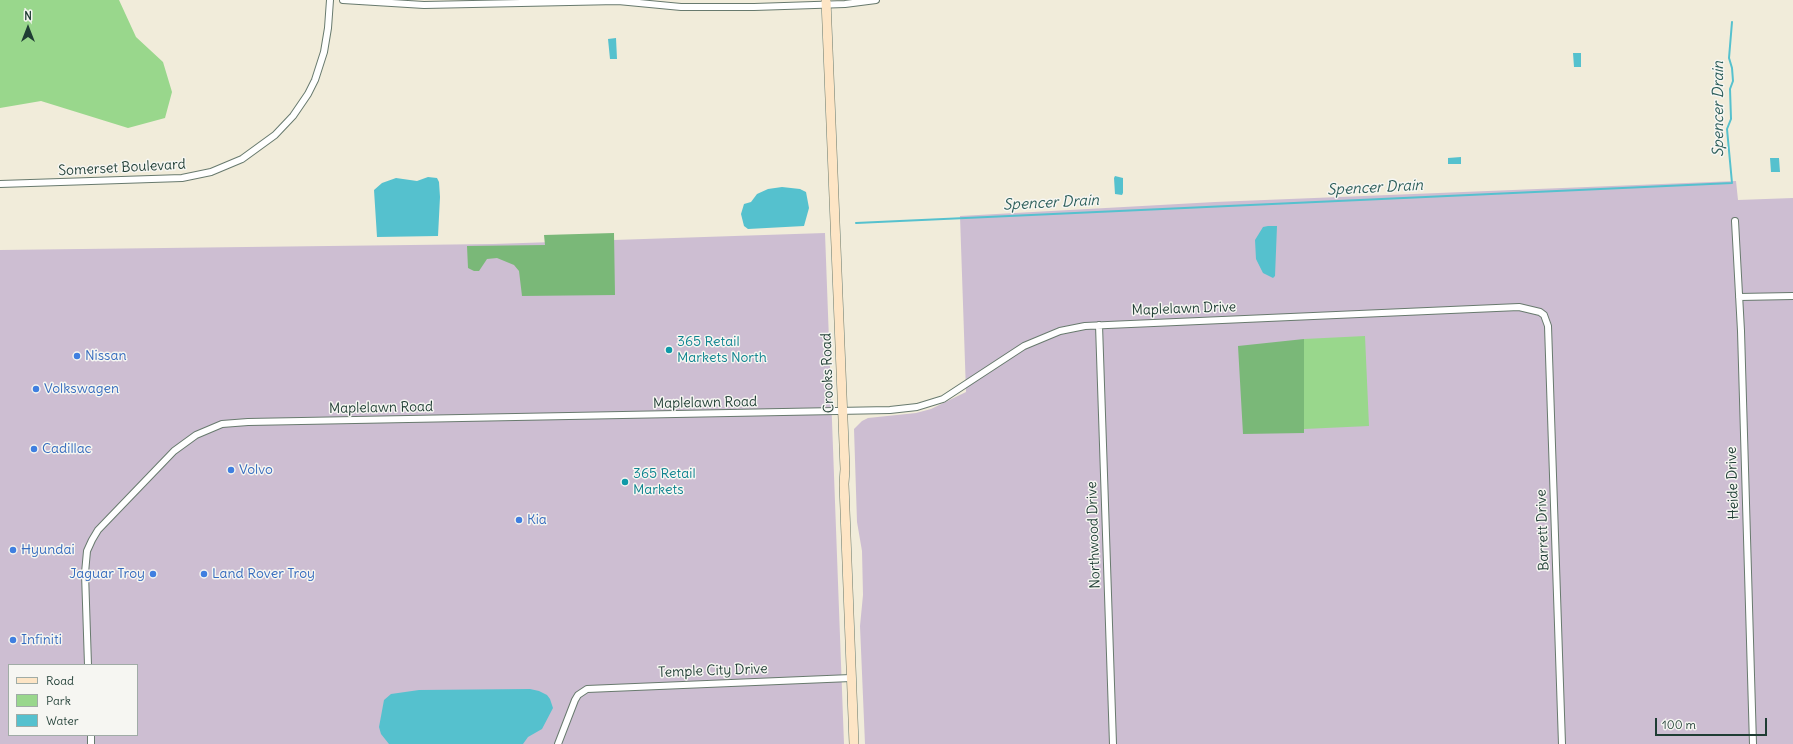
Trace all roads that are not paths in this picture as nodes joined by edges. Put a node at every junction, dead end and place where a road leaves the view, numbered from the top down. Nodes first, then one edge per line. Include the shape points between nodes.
1 (330, 0) edge
2 (344, 0) edge
3 (876, 0) edge
4 (826, 2) edge
5 (0, 184) edge
6 (1735, 221) dead end
7 (1793, 296) edge
8 (1739, 297) junction
9 (1544, 316) joint
10 (1099, 325) junction
11 (843, 412) junction
12 (88, 664) edge
13 (852, 678) junction
14 (558, 744) edge
15 (854, 744) edge
16 (1114, 744) edge
17 (1562, 744) edge
18 (1753, 744) edge

1 - 5 street, Somerset Boulevard via 324,52 308,94 275,136 242,159 210,172 182,178
2 - 4 street via 424,5 618,1 681,7
3 - 4 street
4 - 11 main road, Crooks Road
6 - 8 street, Heide Drive
7 - 8 street
8 - 18 street, Heide Drive
9 - 10 street, Maplelawn Drive via 1536,310 1519,307
9 - 17 street, Barrett Drive via 1548,331
10 - 11 street, Maplelawn Drive via 1061,331 1037,339 936,402 904,409
10 - 16 street, Northwood Drive
11 - 12 street, Maplelawn Road via 248,422 213,427 196,435 174,451 98,530 92,540 87,551 85,573
11 - 13 main road, Crooks Road
13 - 14 street, Temple City Drive via 587,689 578,695
13 - 15 main road, Crooks Road

